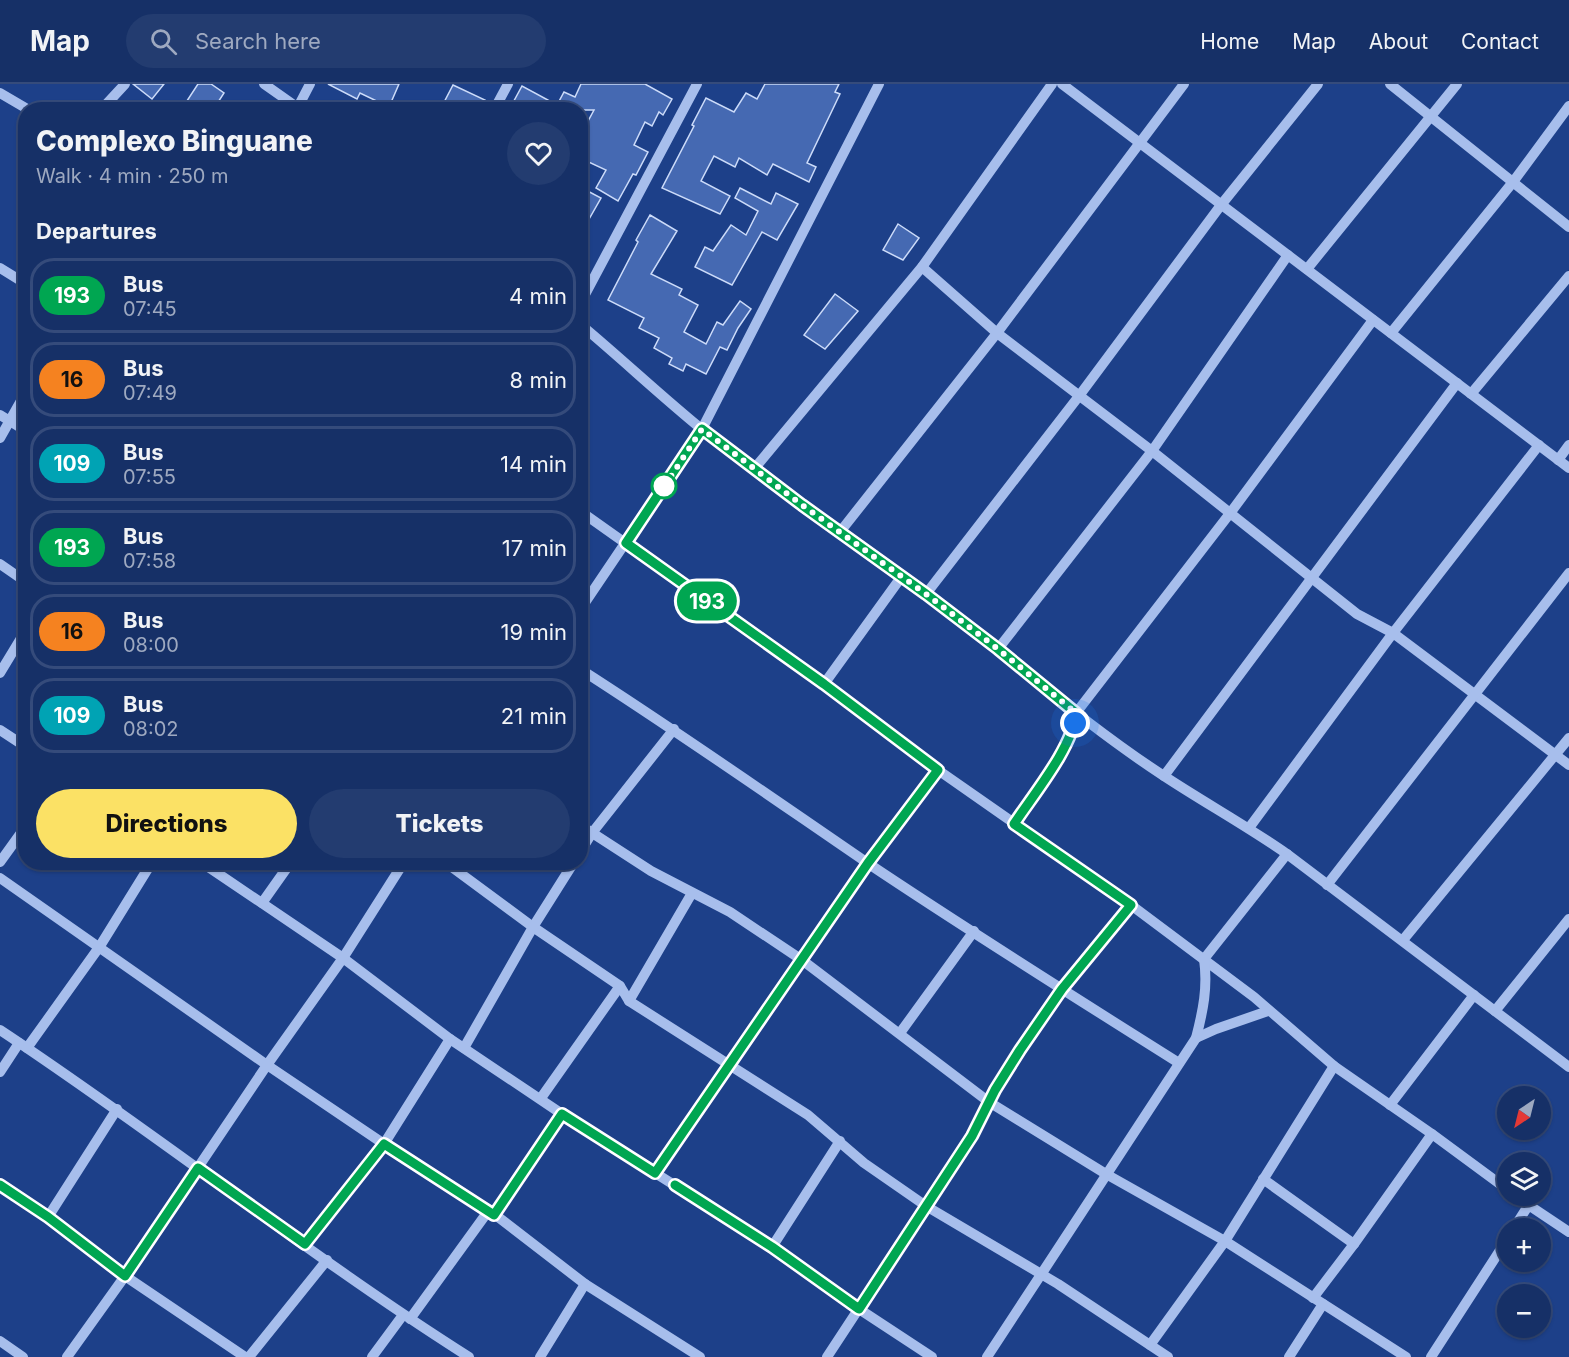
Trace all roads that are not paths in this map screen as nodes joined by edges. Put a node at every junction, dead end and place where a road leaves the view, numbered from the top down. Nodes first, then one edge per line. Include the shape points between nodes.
1 (125, 84) edge
2 (264, 84) edge
3 (310, 84) edge
4 (508, 84) edge
5 (697, 84) edge
6 (879, 84) edge
7 (1052, 84) edge
8 (1062, 84) edge
9 (1184, 84) edge
10 (1318, 84) edge
11 (1390, 84) edge
12 (1457, 84) edge
13 (0, 93) edge
14 (108, 102) edge
15 (290, 102) edge
16 (302, 102) edge
17 (498, 102) edge
18 (18, 104) edge
19 (1569, 106) edge
20 (1432, 117) junction
21 (1140, 143) junction
22 (1513, 182) junction
23 (1221, 205) junction
24 (1567, 221) edge
25 (1288, 255) junction
26 (0, 267) edge
27 (922, 267) junction
28 (1307, 269) junction
29 (1569, 276) edge
30 (18, 279) edge
31 (588, 289) edge
32 (1373, 320) junction
33 (588, 331) edge
34 (997, 333) junction
35 (1391, 333) junction
36 (1457, 383) junction
37 (1471, 394) junction
38 (1079, 396) junction
39 (18, 402) edge
40 (5, 418) edge
41 (18, 426) edge
42 (702, 429) junction
43 (0, 438) edge
44 (1539, 445) junction
45 (1569, 445) edge
46 (1152, 451) junction
47 (1558, 460) junction
48 (1569, 468) edge
49 (754, 469) junction
50 (1231, 512) junction
51 (588, 517) edge
52 (840, 532) junction
53 (626, 543) junction
54 (0, 564) edge
55 (1569, 573) edge
56 (18, 576) edge
57 (902, 576) junction
58 (1311, 578) junction
59 (926, 594) junction
60 (588, 598) edge
61 (1393, 633) junction
62 (18, 643) edge
63 (998, 649) junction
64 (0, 673) edge
65 (588, 674) edge
66 (824, 684) junction
67 (1476, 694) junction
68 (1076, 713) junction
69 (674, 729) junction
70 (0, 730) edge
71 (1569, 738) edge
72 (18, 742) edge
73 (1556, 755) junction
74 (1569, 765) edge
75 (938, 770) junction
76 (1164, 776) junction
77 (1014, 824) junction
78 (1249, 828) junction
79 (588, 830) edge
80 (592, 833) junction
81 (18, 837) edge
82 (588, 839) edge
83 (1287, 854) junction
84 (0, 862) edge
85 (868, 863) junction
86 (148, 870) edge
87 (213, 870) edge
88 (285, 870) edge
89 (399, 870) edge
90 (456, 870) edge
91 (569, 870) edge
92 (0, 878) edge
93 (1328, 885) junction
94 (693, 893) junction
95 (262, 903) junction
96 (1131, 905) junction
97 (1569, 919) edge
98 (533, 927) junction
99 (974, 931) junction
100 (1403, 940) junction
101 (100, 946) junction
102 (343, 958) junction
103 (1204, 959) junction
104 (801, 960) junction
105 (620, 986) junction
106 (1062, 989) junction
107 (1474, 994) junction
108 (629, 1001) junction
109 (1268, 1011) junction
110 (1496, 1011) junction
111 (0, 1030) edge
112 (900, 1033) junction
113 (450, 1038) junction
114 (1196, 1038) junction
115 (23, 1045) junction
116 (464, 1048) junction
117 (1179, 1063) junction
118 (267, 1065) junction
119 (731, 1065) junction
120 (1334, 1066) junction
121 (1569, 1067) edge
122 (0, 1072) edge
123 (541, 1098) junction
124 (989, 1101) junction
125 (1390, 1105) junction
126 (117, 1109) junction
127 (562, 1114) junction
128 (1432, 1134) junction
129 (840, 1141) junction
130 (384, 1144) junction
131 (198, 1168) junction
132 (655, 1173) junction
133 (1106, 1174) junction
134 (1263, 1179) junction
135 (1497, 1182) edge
136 (0, 1185) edge
137 (926, 1206) junction
138 (1528, 1206) joint
139 (491, 1212) junction
140 (48, 1217) junction
141 (1520, 1218) edge
142 (1569, 1232) edge
143 (1225, 1241) junction
144 (305, 1244) junction
145 (1354, 1244) junction
146 (772, 1247) junction
147 (1497, 1255) edge
148 (327, 1260) junction
149 (1040, 1275) junction
150 (125, 1276) junction
151 (585, 1284) junction
152 (1313, 1298) junction
153 (1323, 1304) junction
154 (859, 1309) junction
155 (407, 1317) junction
156 (0, 1341) edge
157 (1152, 1350) edge
158 (241, 1356) edge
159 (23, 1357) edge
160 (67, 1357) edge
161 (372, 1357) edge
162 (469, 1357) edge
163 (540, 1357) edge
164 (700, 1357) edge
165 (827, 1357) edge
166 (932, 1357) edge
167 (987, 1357) edge
168 (1168, 1357) edge
169 (1289, 1357) edge
170 (1406, 1357) edge
171 (1431, 1357) edge

1 - 14 street
2 - 15 street
3 - 16 street
4 - 17 street
5 - 31 street
6 - 42 street
7 - 27 street
8 - 21 street
9 - 21 street
10 - 23 street
11 - 20 street
12 - 20 street
13 - 18 street
19 - 22 street
20 - 22 street
20 - 28 street
21 - 23 street
21 - 34 street
22 - 24 street
22 - 35 street
23 - 25 street
23 - 38 street
25 - 28 street
25 - 46 street
26 - 30 street
27 - 34 street
27 - 49 street
28 - 32 street
29 - 37 street
32 - 35 street
32 - 50 street
33 - 42 street
34 - 38 street
34 - 52 street
35 - 36 street
36 - 37 street
36 - 58 street
37 - 44 street
38 - 46 street
38 - 59 street
39 - 40 street
40 - 41 street
40 - 43 street
42 - 49 street
42 - 53 street
44 - 47 street
44 - 61 street
45 - 47 street
46 - 50 street
46 - 63 street
47 - 48 street
49 - 52 street
50 - 58 street
50 - 68 street
51 - 53 street
52 - 57 street
53 - 60 street
53 - 66 street
54 - 56 street
55 - 67 street
57 - 59 street
57 - 66 street
58 - 61 street via 1357,614
58 - 76 street
59 - 63 street
61 - 67 street
61 - 78 street
62 - 64 street
63 - 68 street
65 - 69 street
66 - 75 street
67 - 73 street
67 - 93 street
68 - 76 street
68 - 77 street via 1064,748
69 - 80 street
69 - 85 street
70 - 72 street
71 - 73 street
73 - 74 street
73 - 100 street
75 - 77 street
75 - 85 street
76 - 78 street
77 - 96 street
78 - 83 street
79 - 80 street
80 - 82 street
80 - 94 street
81 - 84 street
83 - 93 street
83 - 103 street
85 - 99 street
85 - 104 street
86 - 101 street
87 - 95 street
88 - 95 street
89 - 102 street
90 - 98 street
91 - 98 street
92 - 101 street
93 - 100 street
94 - 104 street via 730,912
94 - 108 street
95 - 102 street
96 - 103 street
96 - 106 street
97 - 110 street
98 - 105 street
98 - 116 street
99 - 106 street
99 - 112 street
100 - 107 street
101 - 115 street
101 - 118 street
102 - 113 street
102 - 118 street
103 - 109 street
103 - 114 street via 1207,977
104 - 112 street
104 - 119 street
105 - 108 street
105 - 123 street
106 - 117 street
106 - 124 street
107 - 110 street
107 - 125 street
108 - 119 street
109 - 114 street
109 - 120 street
110 - 121 street
111 - 115 street
112 - 124 street
113 - 116 street
113 - 130 street
114 - 117 street
115 - 122 street
115 - 126 street
116 - 123 street
117 - 133 street
118 - 130 street
118 - 131 street
119 - 129 street via 808,1115
119 - 132 street
120 - 125 street
120 - 134 street
123 - 127 street
124 - 133 street
124 - 137 street via 972,1136
125 - 128 street
126 - 131 street
126 - 140 street
127 - 132 street
127 - 139 street
128 - 135 street
128 - 145 street
129 - 137 street via 864,1163
129 - 146 street
130 - 139 street
130 - 144 street
131 - 144 street
131 - 150 street
132 - 146 street
133 - 143 street
133 - 149 street
134 - 143 street
134 - 145 street
136 - 140 street
137 - 149 street
137 - 154 street
138 - 141 street
138 - 142 street
139 - 151 street
139 - 155 street
140 - 150 street
143 - 152 street
143 - 157 street
144 - 148 street
145 - 152 street
146 - 154 street
147 - 171 street
148 - 155 street
148 - 158 street
149 - 157 street via 1059,1284
149 - 167 street
150 - 158 street
150 - 160 street
151 - 163 street
151 - 164 street
152 - 153 street
153 - 169 street
153 - 170 street
154 - 165 street
154 - 166 street
155 - 161 street
155 - 162 street
156 - 159 street
157 - 168 street

